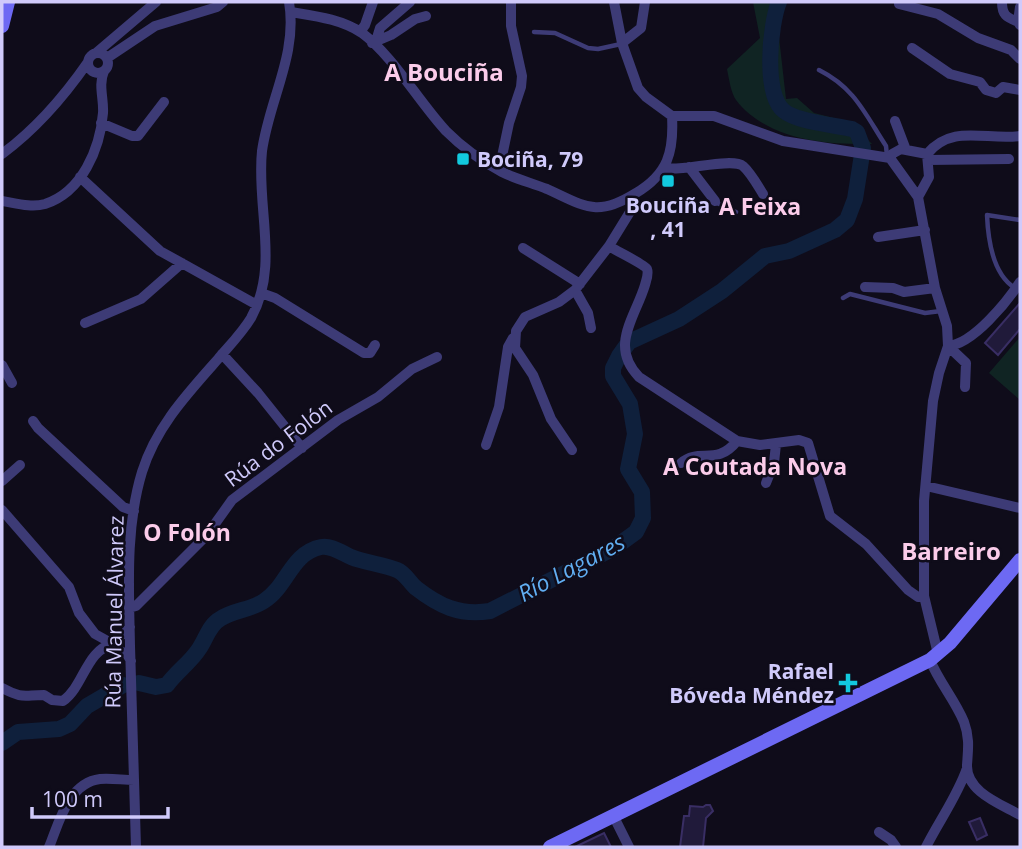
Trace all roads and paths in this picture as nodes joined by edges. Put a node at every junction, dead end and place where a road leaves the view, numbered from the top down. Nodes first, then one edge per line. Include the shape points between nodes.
1 (8, 2) edge
2 (156, 2) edge
3 (223, 2) edge
4 (373, 2) edge
5 (410, 2) edge
6 (511, 2) edge
7 (614, 2) edge
8 (645, 2) edge
9 (1002, 2) edge
10 (899, 4) dead end
11 (290, 7) edge
12 (1020, 7) edge
13 (426, 16) dead end
14 (1019, 23) edge
15 (2, 26) edge
16 (360, 32) junction
17 (534, 32) dead end
18 (374, 42) junction
19 (622, 43) junction
20 (912, 48) dead end
21 (96, 53) junction
22 (107, 58) junction
23 (1020, 59) edge
24 (95, 70) junction
25 (819, 71) dead end
26 (1020, 90) edge
27 (164, 102) dead end
28 (672, 117) junction
29 (895, 121) dead end
30 (101, 123) junction
31 (1020, 136) edge
32 (906, 150) junction
33 (2, 155) edge
34 (889, 157) junction
35 (927, 157) junction
36 (1009, 159) dead end
37 (495, 167) junction
38 (689, 167) junction
39 (664, 168) junction
40 (80, 177) junction
41 (763, 194) dead end
42 (633, 195) junction
43 (918, 197) junction
44 (2, 201) edge
45 (715, 201) joint
46 (736, 212) dead end
47 (1020, 220) edge
48 (925, 230) junction
49 (878, 237) dead end
50 (609, 246) junction
51 (523, 248) dead end
52 (182, 263) junction
53 (1018, 285) edge
54 (578, 287) junction
55 (865, 287) dead end
56 (935, 288) junction
57 (261, 293) junction
58 (842, 298) dead end
59 (257, 305) junction
60 (942, 311) junction
61 (85, 323) dead end
62 (591, 328) dead end
63 (516, 331) junction
64 (375, 345) dead end
65 (948, 346) junction
66 (222, 354) junction
67 (437, 357) dead end
68 (2, 365) edge
69 (12, 383) dead end
70 (965, 387) dead end
71 (33, 421) dead end
72 (737, 441) junction
73 (776, 444) junction
74 (486, 445) dead end
75 (302, 449) junction
76 (572, 450) dead end
77 (681, 463) dead end
78 (20, 465) dead end
79 (2, 481) edge
80 (766, 483) dead end
81 (926, 486) junction
82 (1020, 508) edge
83 (2, 510) edge
84 (134, 511) junction
85 (1020, 560) edge
86 (924, 596) junction
87 (129, 608) junction
88 (130, 627) junction
89 (121, 635) junction
90 (130, 642) junction
91 (113, 644) junction
92 (122, 651) junction
93 (934, 657) junction
94 (131, 661) junction
95 (2, 688) edge
96 (967, 768) junction
97 (134, 780) junction
98 (975, 787) junction
99 (958, 790) junction
100 (613, 815) junction
101 (1020, 815) edge
102 (879, 832) dead end
103 (49, 847) edge
104 (136, 847) edge
105 (550, 847) edge
106 (629, 847) edge
107 (896, 847) edge
108 (926, 847) edge

1 - 15 main road
2 - 21 street
3 - 22 street via 155,26
4 - 16 street
5 - 18 street via 380,28
6 - 37 street via 521,88 501,161
7 - 19 street
8 - 19 street via 641,28
9 - 14 street via 1006,18
10 - 23 street via 938,14 978,38 1011,50
11 - 16 street
11 - 57 street, Rúa Manuel Álvarez via 289,51 262,154 266,269
12 - 14 street
13 - 18 street
16 - 18 street
17 - 19 lane via 555,33 589,48
18 - 37 street via 447,132
19 - 28 street via 638,88
20 - 26 street via 950,74 980,82 986,90
21 - 22 street
21 - 24 street via 90,57
22 - 24 street via 108,65
24 - 30 street via 101,91
24 - 33 street via 69,89
25 - 34 lane via 852,92
27 - 30 street via 138,136
28 - 34 street via 714,116 783,141
28 - 39 street via 672,147
29 - 32 street
30 - 40 street via 99,142
31 - 35 street via 950,137 933,146
32 - 34 street
32 - 35 street
34 - 43 street
35 - 36 street
35 - 43 street via 929,177
37 - 42 street via 589,208
38 - 39 street
38 - 41 street via 737,164
38 - 45 street
39 - 42 street
40 - 44 street via 44,204
40 - 52 street via 160,251
42 - 50 street via 633,207
43 - 48 street
45 - 46 lane
47 - 53 lane via 987,215 991,251 1005,279
48 - 49 street
48 - 56 street
50 - 54 street
50 - 72 street via 647,270 623,339 633,371
51 - 54 street
52 - 59 street
52 - 61 street via 141,299
53 - 65 street via 977,331
54 - 62 street
54 - 63 street via 559,302 525,317
55 - 56 street via 904,292
56 - 60 street
57 - 59 street, Rúa Manuel Álvarez
57 - 64 street via 364,353 370,353
58 - 60 lane via 850,294 925,313
59 - 66 street, Rúa Manuel Álvarez
60 - 65 street
63 - 74 street via 508,347 499,407
63 - 76 street via 515,348
65 - 70 street via 965,363
65 - 81 street via 933,401
66 - 75 street
66 - 84 street, Rúa Manuel Álvarez via 168,417 142,472
67 - 75 street, Rúa do Folón via 412,369
68 - 69 street
71 - 84 street via 123,507
72 - 73 street
72 - 77 street via 720,456 687,457
73 - 80 street
73 - 86 street via 808,443 830,516 866,544 908,590
75 - 87 street, Rúa do Folón via 232,500 202,541
78 - 79 street
81 - 82 street
81 - 86 street
83 - 91 street via 69,587 94,634
84 - 87 street, Rúa Manuel Álvarez
85 - 93 main road
86 - 93 street
87 - 88 street, Rúa Manuel Álvarez
88 - 89 street
88 - 90 street, Rúa Manuel Álvarez
89 - 90 street
89 - 91 street
90 - 92 street
90 - 94 street, Rúa Manuel Álvarez
91 - 92 street
91 - 95 street via 104,646 63,701 44,695 27,698
92 - 94 street
93 - 96 street via 964,721 969,738
93 - 100 main road
94 - 97 street, Rúa Manuel Álvarez
96 - 98 street
96 - 99 street
97 - 103 street via 100,779 72,794
97 - 104 street, Rúa Manuel Álvarez
98 - 99 street
98 - 101 street
99 - 108 street
100 - 105 main road
100 - 106 street
102 - 107 street

